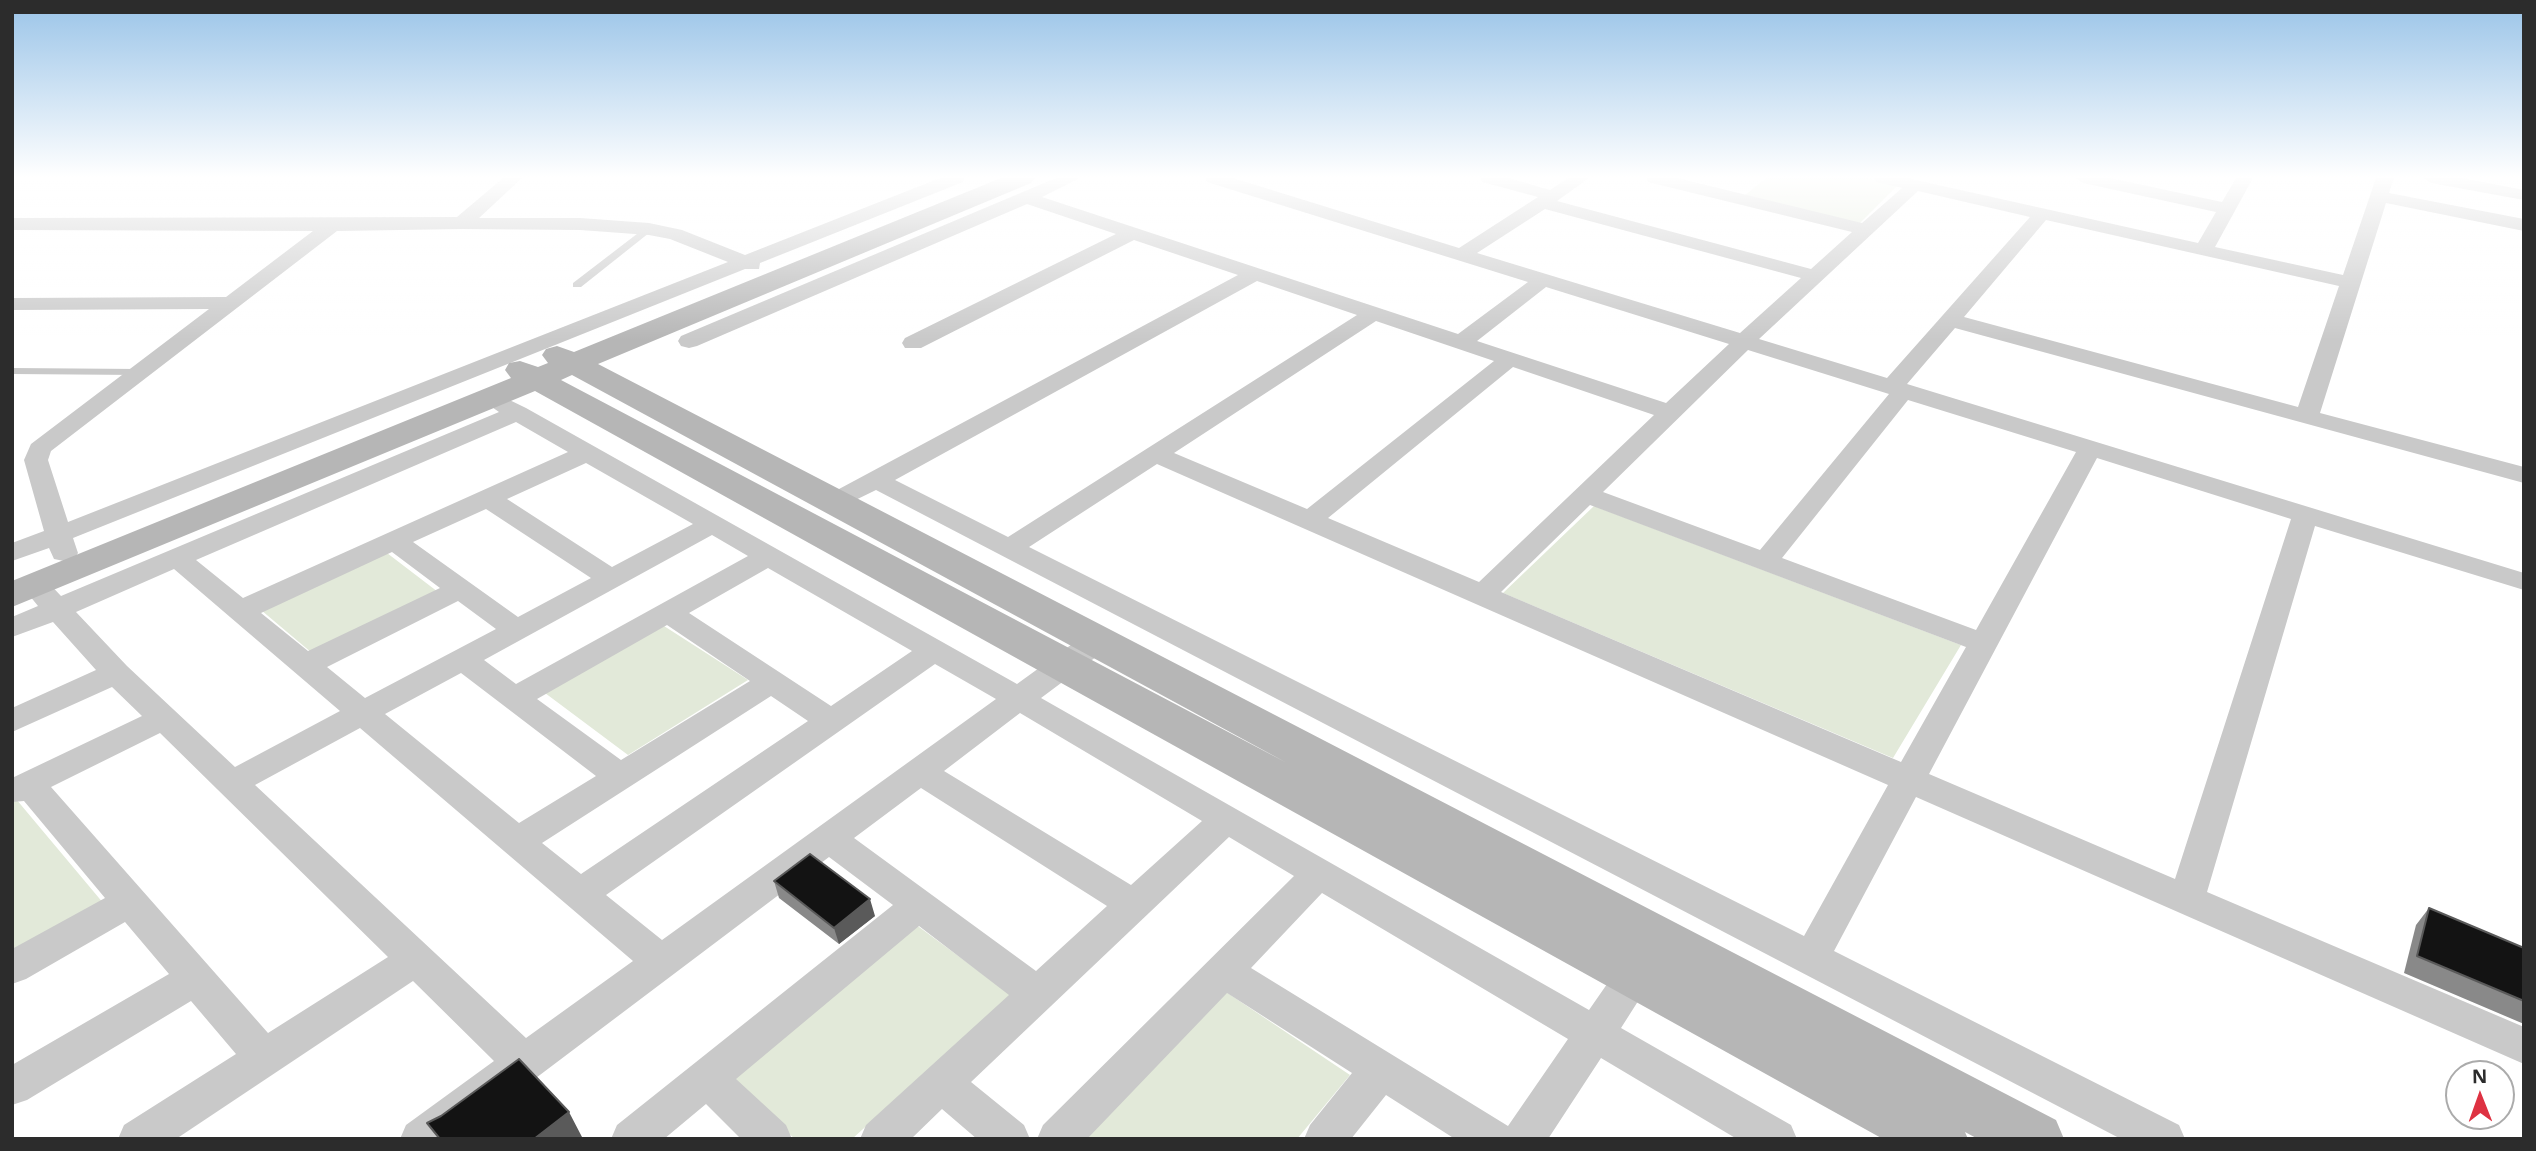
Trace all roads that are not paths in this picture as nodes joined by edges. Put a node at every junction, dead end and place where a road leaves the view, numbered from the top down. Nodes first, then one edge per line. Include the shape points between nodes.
1 (323, 232) edge
2 (646, 232) edge
3 (663, 232) edge
4 (833, 232) edge
5 (848, 232) edge
6 (913, 232) edge
7 (929, 232) edge
8 (1130, 232) edge
9 (1386, 232) edge
10 (1497, 232) edge
11 (1661, 232) edge
12 (1864, 232) edge
13 (2027, 232) edge
14 (2122, 232) edge
15 (2215, 232) edge
16 (2368, 232) edge
17 (1133, 233) junction
18 (2204, 250) junction
19 (1461, 255) junction
20 (754, 266) junction
21 (1255, 274) junction
22 (1815, 276) junction
23 (1543, 280) junction
24 (2351, 283) junction
25 (577, 285) dead end
26 (231, 303) junction
27 (12, 304) edge
28 (1376, 312) junction
29 (1950, 320) junction
30 (689, 341) dead end
31 (1462, 342) junction
32 (1743, 342) junction
33 (913, 343) dead end
34 (1511, 358) junction
35 (12, 371) edge
36 (139, 372) junction
37 (533, 380) junction
38 (1897, 389) junction
39 (1670, 412) junction
40 (2307, 416) junction
41 (2090, 449) junction
42 (587, 453) junction
43 (1156, 454) junction
44 (2524, 475) edge
45 (876, 480) junction
46 (1586, 494) junction
47 (487, 498) junction
48 (835, 502) junction
49 (2305, 515) junction
50 (1310, 520) junction
51 (712, 524) junction
52 (394, 541) junction
53 (61, 544) junction
54 (1009, 548) junction
55 (12, 553) edge
56 (769, 556) junction
57 (177, 558) junction
58 (1765, 561) junction
59 (611, 579) junction
60 (2524, 582) edge
61 (460, 589) junction
62 (29, 591) edge
63 (1482, 595) junction
64 (240, 611) junction
65 (668, 612) junction
66 (12, 628) edge
67 (517, 630) junction
68 (1983, 643) junction
69 (934, 650) junction
70 (1080, 652) junction
71 (462, 659) junction
72 (305, 665) junction
73 (116, 673) junction
74 (772, 681) junction
75 (514, 698) junction
76 (1018, 698) junction
77 (363, 713) junction
78 (164, 718) junction
79 (12, 721) edge
80 (831, 721) junction
81 (919, 771) junction
82 (620, 777) junction
83 (1909, 780) junction
84 (232, 783) junction
85 (21, 788) edge
86 (1226, 819) junction
87 (829, 838) junction
88 (516, 842) junction
89 (1319, 873) junction
90 (579, 894) junction
91 (2186, 900) junction
92 (130, 902) junction
93 (919, 905) junction
94 (1134, 905) junction
95 (1647, 957) junction
96 (1811, 958) junction
97 (415, 959) junction
98 (661, 962) junction
99 (12, 968) edge
100 (1224, 971) junction
101 (196, 978) junction
102 (1037, 994) junction
103 (1595, 1034) junction
104 (2524, 1046) edge
105 (264, 1058) junction
106 (524, 1063) junction
107 (1381, 1069) junction
108 (707, 1078) junction
109 (941, 1083) junction
110 (12, 1087) edge
111 (1936, 1138) edge
112 (139, 1139) edge
113 (421, 1139) edge
114 (632, 1139) edge
115 (771, 1139) edge
116 (881, 1139) edge
117 (1009, 1139) edge
118 (1058, 1139) edge
119 (1325, 1139) edge
120 (1492, 1139) edge
121 (1523, 1139) edge
122 (1776, 1139) edge
123 (2035, 1139) edge
124 (2164, 1139) edge

1 - 26 street
2 - 25 lane
3 - 20 street
4 - 20 street
5 - 20 street
6 - 37 street
7 - 30 street
8 - 17 street
9 - 19 street
10 - 19 street
11 - 22 street
12 - 22 street
13 - 29 street
14 - 18 street
15 - 18 street
16 - 24 street
17 - 21 street
17 - 33 street
18 - 24 street
19 - 23 street
20 - 37 street
20 - 53 street
21 - 28 street
21 - 45 street
22 - 32 street
23 - 31 street
23 - 32 street
24 - 40 street
26 - 27 street
26 - 36 street
28 - 31 street
28 - 43 street
29 - 38 street
29 - 40 street
31 - 34 street
32 - 38 street
32 - 39 street
34 - 39 street
34 - 50 street
35 - 36 lane
36 - 53 street via 40,449 36,460
37 - 42 street
37 - 48 street
37 - 53 street
37 - 57 street
37 - 62 street
37 - 70 street
38 - 41 street
38 - 58 street
39 - 46 street
40 - 44 street
41 - 49 street
41 - 68 street
42 - 47 street
42 - 51 street
43 - 50 street
43 - 54 street
45 - 48 street
45 - 54 street
46 - 58 street
46 - 63 street
47 - 52 street
47 - 59 street
48 - 70 street
49 - 60 street
49 - 91 street
50 - 63 street
51 - 56 street
51 - 59 street
52 - 61 street
52 - 64 street
53 - 55 street
53 - 62 street
54 - 96 street
56 - 65 street
56 - 69 street
57 - 62 street
57 - 64 street
58 - 68 street
59 - 67 street
61 - 67 street
61 - 72 street
62 - 66 street
62 - 73 street
63 - 83 street
64 - 72 street
65 - 74 street
65 - 75 street
67 - 71 street
68 - 83 street
69 - 76 street
69 - 80 street
70 - 76 street
70 - 95 street
71 - 75 street
71 - 77 street
72 - 77 street
73 - 78 street
73 - 79 street
74 - 80 street
74 - 82 street
75 - 82 street
76 - 81 street
76 - 86 street
77 - 84 street
77 - 88 street
78 - 84 street
78 - 85 street
80 - 90 street
81 - 87 street
81 - 94 street
82 - 88 street
83 - 91 street
83 - 96 street
84 - 97 street
85 - 92 street
86 - 89 street
86 - 94 street
87 - 93 street
87 - 98 street
88 - 90 street
89 - 100 street
89 - 103 street
90 - 98 street
91 - 104 street
92 - 99 street
92 - 101 street
93 - 102 street
93 - 108 street
94 - 102 street
95 - 103 street
95 - 111 street
95 - 123 street
96 - 124 street
97 - 105 street
97 - 106 street
98 - 106 street
100 - 107 street
100 - 118 street
101 - 105 street
101 - 110 street
102 - 109 street
103 - 121 street
103 - 122 street
105 - 112 street
106 - 113 street
107 - 119 street
107 - 120 street
108 - 114 street
108 - 115 street
109 - 116 street
109 - 117 street

